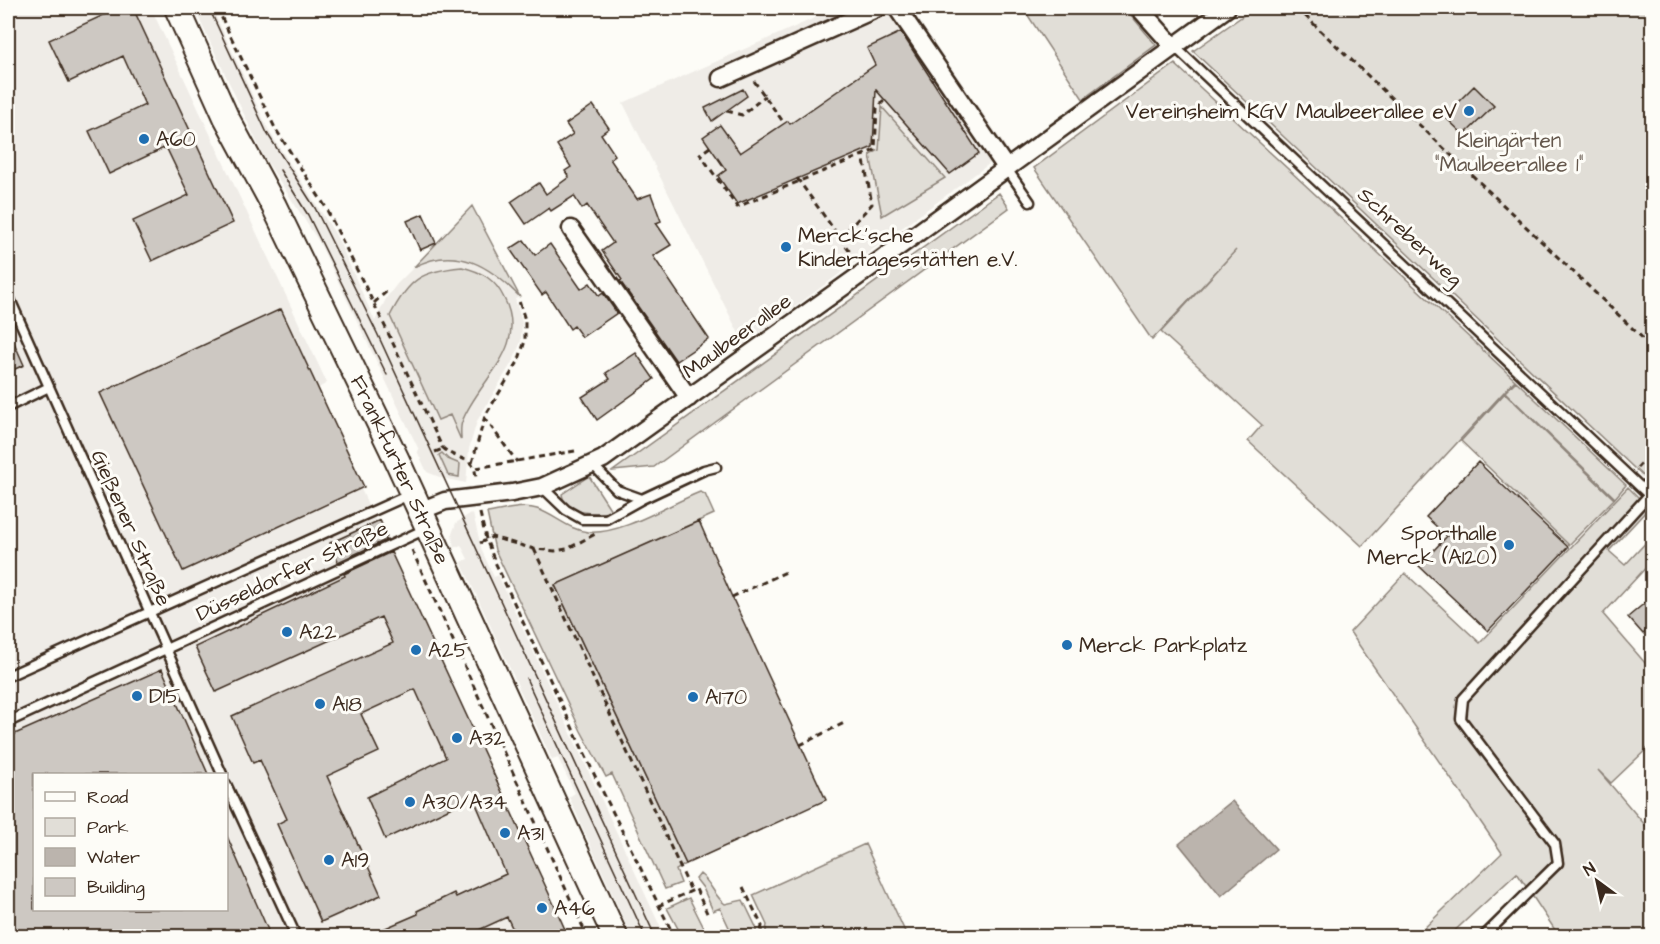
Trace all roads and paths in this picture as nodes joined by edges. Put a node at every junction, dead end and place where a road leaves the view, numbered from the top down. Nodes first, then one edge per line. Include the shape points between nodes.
1 (177, 8) edge
2 (217, 8) edge
3 (878, 8) edge
4 (897, 8) edge
5 (1139, 8) edge
6 (1227, 8) edge
7 (1297, 8) edge
8 (1173, 46) junction
9 (745, 67) junction
10 (721, 78) dead end
11 (765, 96) junction
12 (881, 100) dead end
13 (727, 111) dead end
14 (784, 123) dead end
15 (710, 147) dead end
16 (863, 155) junction
17 (1007, 169) junction
18 (798, 180) junction
19 (1030, 202) dead end
20 (571, 229) dead end
21 (840, 238) junction
22 (864, 272) junction
23 (387, 291) dead end
24 (8, 295) edge
25 (518, 298) dead end
26 (374, 303) junction
27 (1653, 347) edge
28 (49, 387) junction
29 (690, 398) junction
30 (8, 407) edge
31 (484, 417) junction
32 (443, 449) junction
33 (435, 452) dead end
34 (1653, 452) edge
35 (588, 457) junction
36 (517, 462) junction
37 (472, 463) junction
38 (716, 466) dead end
39 (476, 468) junction
40 (1629, 475) junction
41 (476, 484) dead end
42 (542, 487) junction
43 (1651, 496) edge
44 (642, 499) junction
45 (480, 513) dead end
46 (417, 517) junction
47 (606, 519) junction
48 (486, 539) junction
49 (480, 543) dead end
50 (534, 549) junction
51 (786, 572) dead end
52 (732, 597) dead end
53 (149, 612) junction
54 (165, 649) junction
55 (8, 676) edge
56 (8, 722) edge
57 (846, 722) dead end
58 (800, 745) dead end
59 (222, 773) edge
60 (228, 788) edge
61 (743, 887) dead end
62 (691, 891) junction
63 (658, 906) junction
64 (707, 913) dead end
65 (296, 936) edge
66 (587, 936) edge
67 (615, 936) edge
68 (674, 936) edge
69 (760, 936) edge
70 (1484, 936) edge

1 - 46 main road, Frankfurter Straße via 226,117 274,206
2 - 26 path via 275,128 325,206
3 - 9 street
4 - 17 street
5 - 8 street, Schreberweg
6 - 8 street, Maulbeerallee
7 - 27 path
8 - 17 street, Maulbeerallee
8 - 40 lane, Schreberweg
9 - 10 street
9 - 11 path
11 - 13 path via 742,115
11 - 14 path
12 - 16 path via 877,108 875,150
15 - 18 path via 700,154 737,207
16 - 18 path
16 - 21 path via 872,204
17 - 19 lane
17 - 22 street, Maulbeerallee
18 - 21 path
20 - 29 street
21 - 22 path
22 - 29 street, Maulbeerallee
23 - 26 path
24 - 28 lane, Gießener Straße
25 - 31 path via 525,320 525,341 518,362
26 - 32 path
28 - 30 lane
28 - 53 lane, Gießener Straße
29 - 35 street, Maulbeerallee via 603,459
31 - 36 path
31 - 37 path
32 - 33 path
32 - 37 path
34 - 40 path
35 - 36 path
35 - 42 street, Maulbeerallee
35 - 44 lane via 617,490
36 - 39 path
37 - 39 path
38 - 44 lane
39 - 41 path
40 - 43 lane, Schreberweg
42 - 46 street, Maulbeerallee via 445,501
42 - 47 lane via 574,515
43 - 70 lane via 1463,699 1461,719 1555,844 1558,863
44 - 47 lane
45 - 48 path
46 - 53 lane, Düsseldorfer Straße
46 - 54 lane, Düsseldorfer Straße
46 - 66 path
46 - 67 main road, Frankfurter Straße
47 - 50 path via 601,531 567,549
48 - 49 path
48 - 50 path via 492,537
48 - 63 path
50 - 62 path
51 - 52 path
53 - 54 lane, Gießener Straße
53 - 55 lane, Düsseldorfer Straße
54 - 56 lane, Düsseldorfer Straße
54 - 59 lane, Gießener Straße
57 - 58 path
60 - 65 lane
61 - 69 path via 762,926
62 - 63 path
62 - 64 path via 696,889
63 - 68 path

